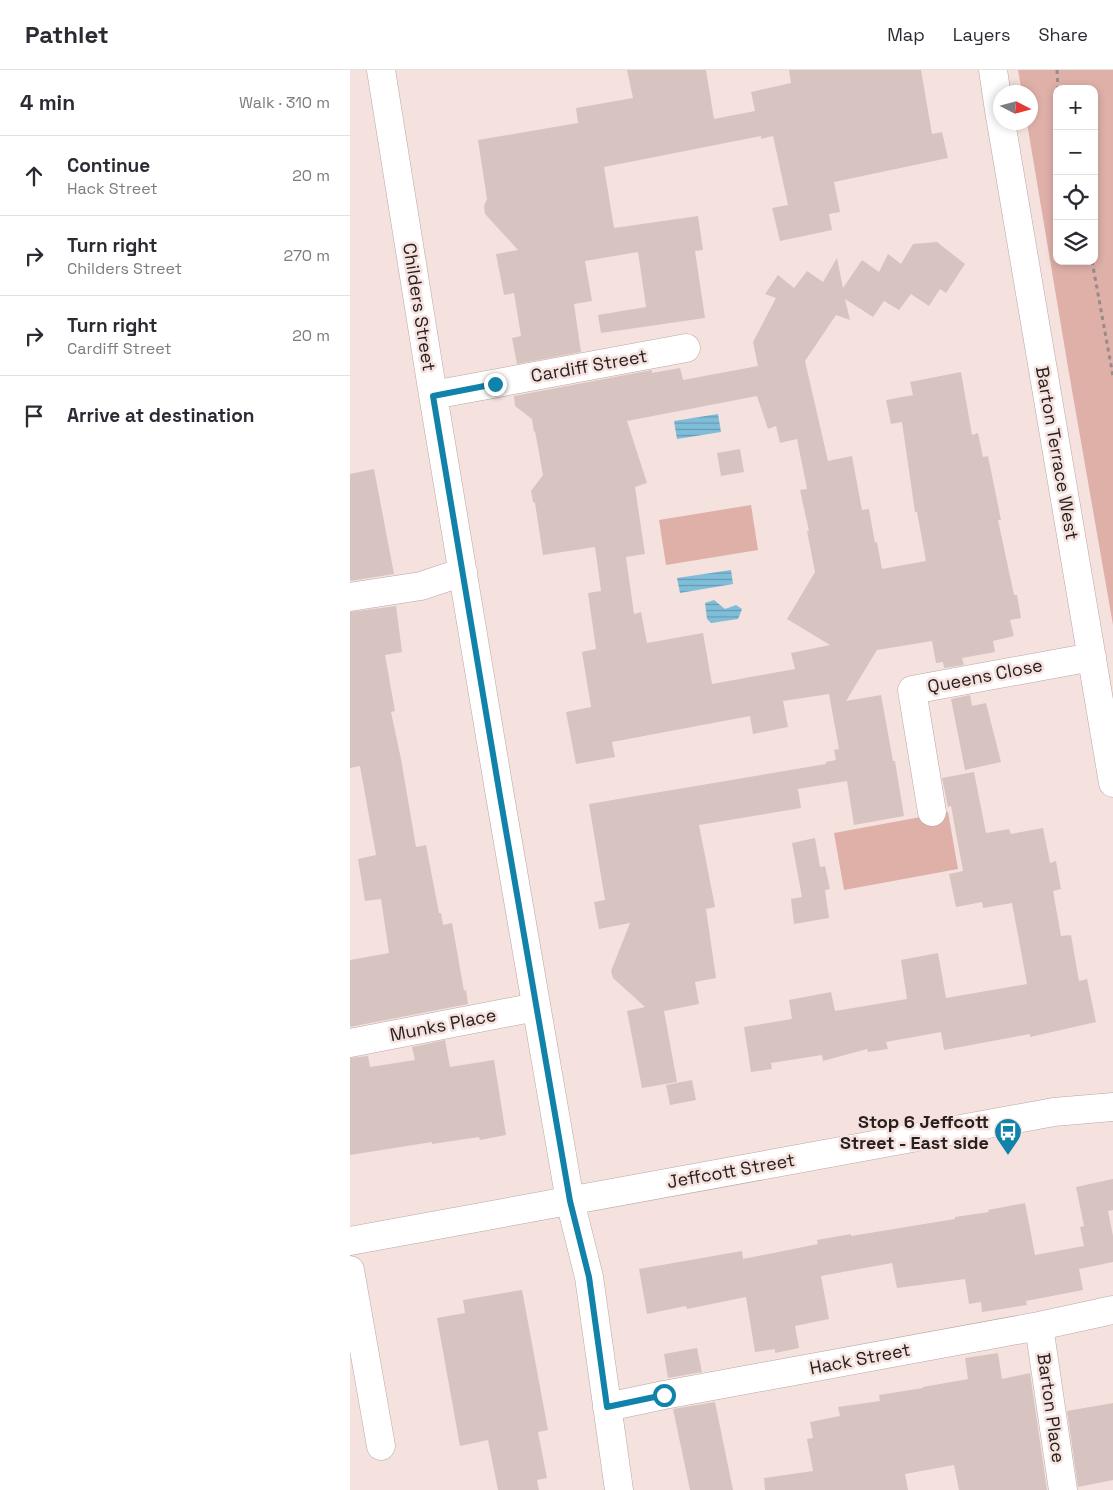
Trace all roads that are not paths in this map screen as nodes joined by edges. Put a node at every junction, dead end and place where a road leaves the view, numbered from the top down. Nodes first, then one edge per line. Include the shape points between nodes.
1 (381, 70) edge
2 (993, 70) edge
3 (995, 85) edge
4 (1002, 130) edge
5 (686, 348) dead end
6 (433, 396) junction
7 (463, 572) junction
8 (350, 597) edge
9 (1092, 657) junction
10 (1113, 783) edge
11 (932, 812) dead end
12 (536, 1007) junction
13 (350, 1042) edge
14 (1113, 1107) edge
15 (570, 1201) junction
16 (350, 1241) edge
17 (350, 1270) edge
18 (1113, 1310) edge
19 (1039, 1326) junction
20 (607, 1407) junction
21 (381, 1446) dead end
22 (619, 1490) edge
23 (1063, 1490) edge

1 - 6 street, Childers Street
2 - 3 street
4 - 9 street, Barton Terrace West
5 - 6 street, Cardiff Street
6 - 7 street, Childers Street
7 - 8 street via 421,586
7 - 12 street, Childers Street
9 - 10 street, Barton Terrace West
9 - 11 street, Queens Close via 912,690
12 - 13 street, Munks Place
12 - 15 street, Childers Street
14 - 15 street, Jeffcott Street via 1054,1112
15 - 16 street, Jeffcott Street
15 - 20 street, Childers Street via 589,1277
17 - 21 street
18 - 19 street, Hack Street
19 - 20 street, Hack Street
19 - 23 street, Barton Place
20 - 22 street, Childers Street

